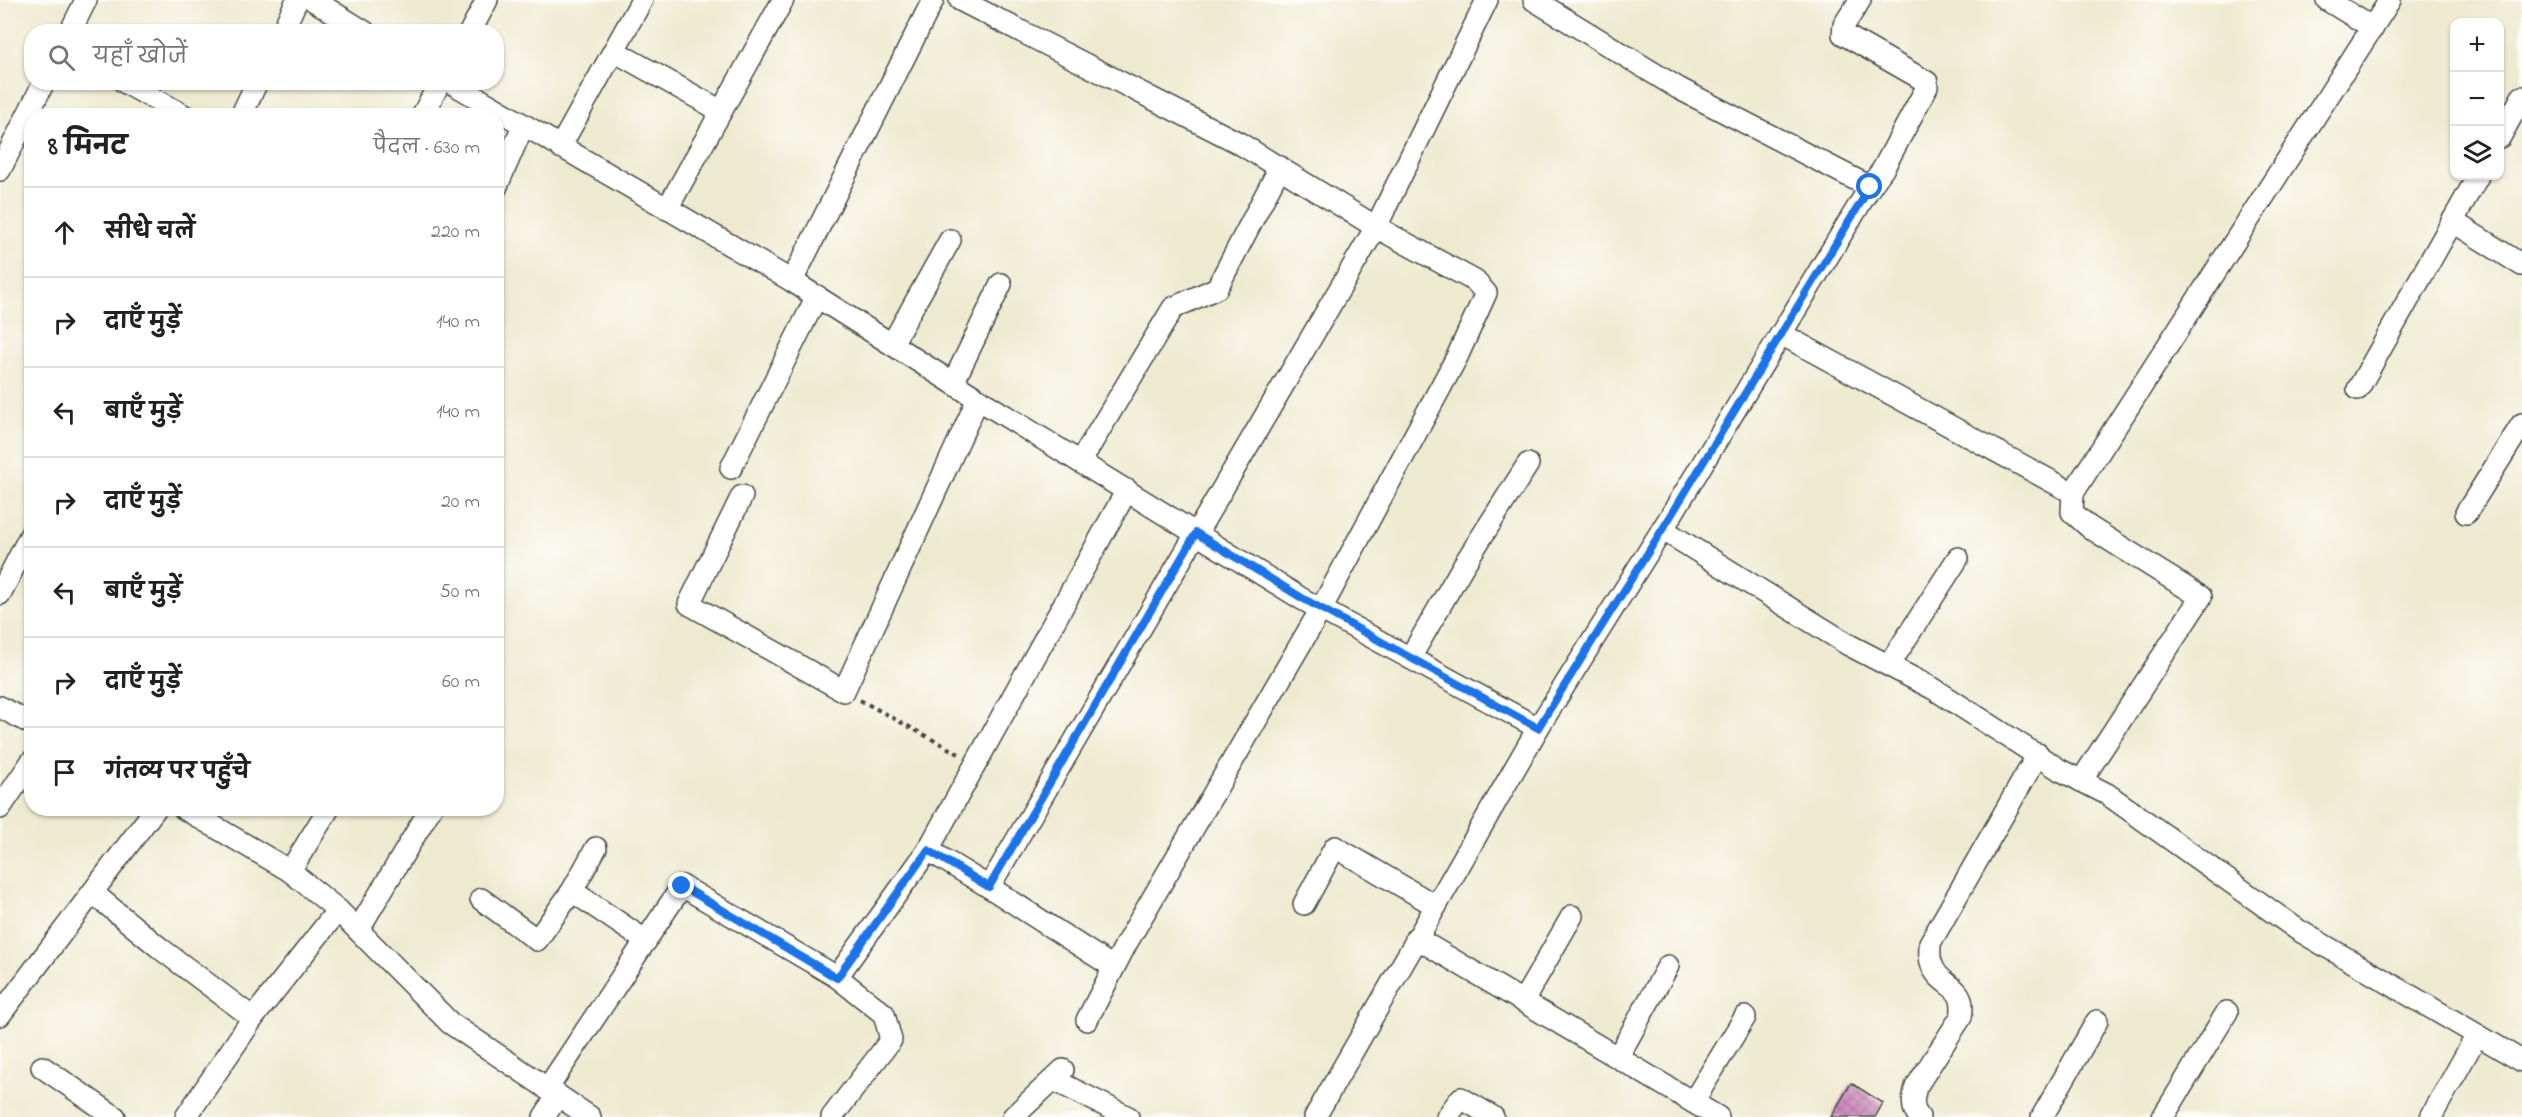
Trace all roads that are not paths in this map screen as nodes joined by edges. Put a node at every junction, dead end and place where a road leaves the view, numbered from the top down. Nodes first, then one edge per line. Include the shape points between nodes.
1 (86, 0) edge
2 (297, 0) edge
3 (313, 0) edge
4 (487, 0) edge
5 (642, 0) edge
6 (933, 0) edge
7 (960, 0) edge
8 (1487, 0) edge
9 (1534, 0) edge
10 (1860, 0) edge
11 (2327, 0) edge
12 (2390, 0) edge
13 (780, 1) edge
14 (73, 24) edge
15 (286, 24) edge
16 (352, 24) edge
17 (474, 24) edge
18 (2373, 28) junction
19 (614, 51) junction
20 (40, 90) edge
21 (138, 90) edge
22 (253, 90) edge
23 (436, 90) edge
24 (463, 90) edge
25 (2522, 97) edge
26 (31, 108) edge
27 (171, 108) edge
28 (245, 108) edge
29 (426, 108) edge
30 (493, 108) edge
31 (721, 111) junction
32 (504, 115) edge
33 (24, 122) edge
34 (523, 126) junction
35 (2504, 128) edge
36 (560, 147) junction
37 (1280, 167) junction
38 (0, 170) edge
39 (504, 170) edge
40 (2476, 180) edge
41 (1870, 187) junction
42 (667, 209) junction
43 (2452, 222) junction
44 (1376, 227) junction
45 (950, 240) dead end
46 (2522, 265) edge
47 (792, 280) junction
48 (1000, 284) dead end
49 (817, 296) junction
50 (1781, 333) junction
51 (892, 344) junction
52 (953, 383) junction
53 (2358, 389) dead end
54 (978, 399) junction
55 (2522, 424) edge
56 (1080, 462) junction
57 (1528, 464) dead end
58 (731, 468) dead end
59 (1126, 490) junction
60 (2073, 493) junction
61 (742, 496) dead end
62 (2466, 513) dead end
63 (1662, 530) junction
64 (1196, 533) junction
65 (24, 548) edge
66 (1958, 558) dead end
67 (0, 594) edge
68 (1321, 609) junction
69 (1410, 658) junction
70 (1889, 665) junction
71 (0, 707) edge
72 (24, 720) edge
73 (1538, 728) junction
74 (2038, 754) junction
75 (24, 772) edge
76 (2081, 781) junction
77 (0, 808) edge
78 (150, 816) edge
79 (198, 816) edge
80 (324, 816) edge
81 (426, 816) edge
82 (596, 848) dead end
83 (928, 850) junction
84 (290, 871) junction
85 (989, 887) junction
86 (572, 891) junction
87 (93, 893) junction
88 (480, 899) dead end
89 (1304, 904) dead end
90 (1436, 906) junction
91 (338, 910) junction
92 (1572, 916) dead end
93 (358, 930) junction
94 (1416, 938) junction
95 (646, 941) junction
96 (1113, 966) junction
97 (1668, 966) dead end
98 (837, 978) junction
99 (1523, 1001) junction
100 (2227, 1012) dead end
101 (0, 1015) edge
102 (254, 1017) junction
103 (1745, 1017) dead end
104 (1087, 1020) dead end
105 (2097, 1021) dead end
106 (2477, 1035) junction
107 (1618, 1057) junction
108 (2522, 1061) edge
109 (42, 1067) dead end
110 (552, 1092) junction
111 (1693, 1102) junction
112 (115, 1117) edge
113 (186, 1117) edge
114 (544, 1117) edge
115 (590, 1117) edge
116 (832, 1117) edge
117 (1013, 1117) edge
118 (1128, 1117) edge
119 (1315, 1117) edge
120 (1447, 1117) edge
121 (1494, 1117) edge
122 (1718, 1117) edge
123 (1919, 1117) edge
124 (2042, 1117) edge
125 (2163, 1117) edge
126 (2431, 1117) edge

1 - 14 street
2 - 15 street
3 - 16 street
4 - 17 street
5 - 19 street
6 - 47 street
7 - 37 street
8 - 44 street
9 - 41 street via 1678,88
10 - 41 street via 1844,25 1843,34 1927,82 1928,87
11 - 18 street
12 - 18 street
13 - 31 street
18 - 60 street
19 - 31 street
19 - 36 street
20 - 26 street
21 - 27 street
22 - 28 street
23 - 29 street
24 - 30 street
25 - 35 street
31 - 42 street
32 - 34 street
33 - 38 street
34 - 36 street
34 - 39 street
36 - 42 street
37 - 44 street
37 - 56 street via 1217,288 1173,308
40 - 43 street
41 - 50 street
42 - 47 street
43 - 46 street
43 - 53 street
44 - 64 street
44 - 68 street via 1475,281 1486,293 1458,357
45 - 51 street
47 - 49 street
48 - 52 street
49 - 51 street
49 - 58 street
50 - 60 street
50 - 63 street
51 - 52 street
52 - 54 street
54 - 56 street
54 - 61 street via 844,691 689,604
55 - 62 street
56 - 59 street
57 - 69 street
59 - 64 street
59 - 83 street
60 - 76 street via 2072,512 2089,527 2201,597
63 - 70 street via 1839,639
63 - 73 street
64 - 68 street
64 - 85 street
65 - 67 street
66 - 70 street
68 - 69 street
68 - 96 street
69 - 73 street
70 - 74 street
71 - 72 street
73 - 90 street
74 - 76 street
74 - 123 street via 1930,943 1931,963 1960,993 1963,1008 1916,1087 1913,1099
75 - 77 street
76 - 106 street via 2135,813 2298,930
78 - 87 street
79 - 84 street
80 - 84 street
81 - 93 street
82 - 86 street
83 - 85 street
83 - 98 street
84 - 91 street
85 - 96 street
86 - 88 street via 537,940
86 - 95 street
87 - 101 street
87 - 102 street
89 - 90 street via 1335,847
90 - 94 street
91 - 93 street
91 - 102 street
92 - 99 street
93 - 110 street via 450,1023
94 - 99 street
94 - 119 street
95 - 98 street via 682,886
95 - 110 street
96 - 104 street
97 - 107 street
98 - 116 street via 884,1014 891,1040
99 - 107 street
100 - 125 street
102 - 113 street
103 - 111 street
105 - 124 street
106 - 108 street
106 - 126 street
107 - 111 street
109 - 112 street
110 - 114 street
110 - 115 street
111 - 122 street
117 - 118 street via 1059,1075
120 - 121 street via 1461,1098

